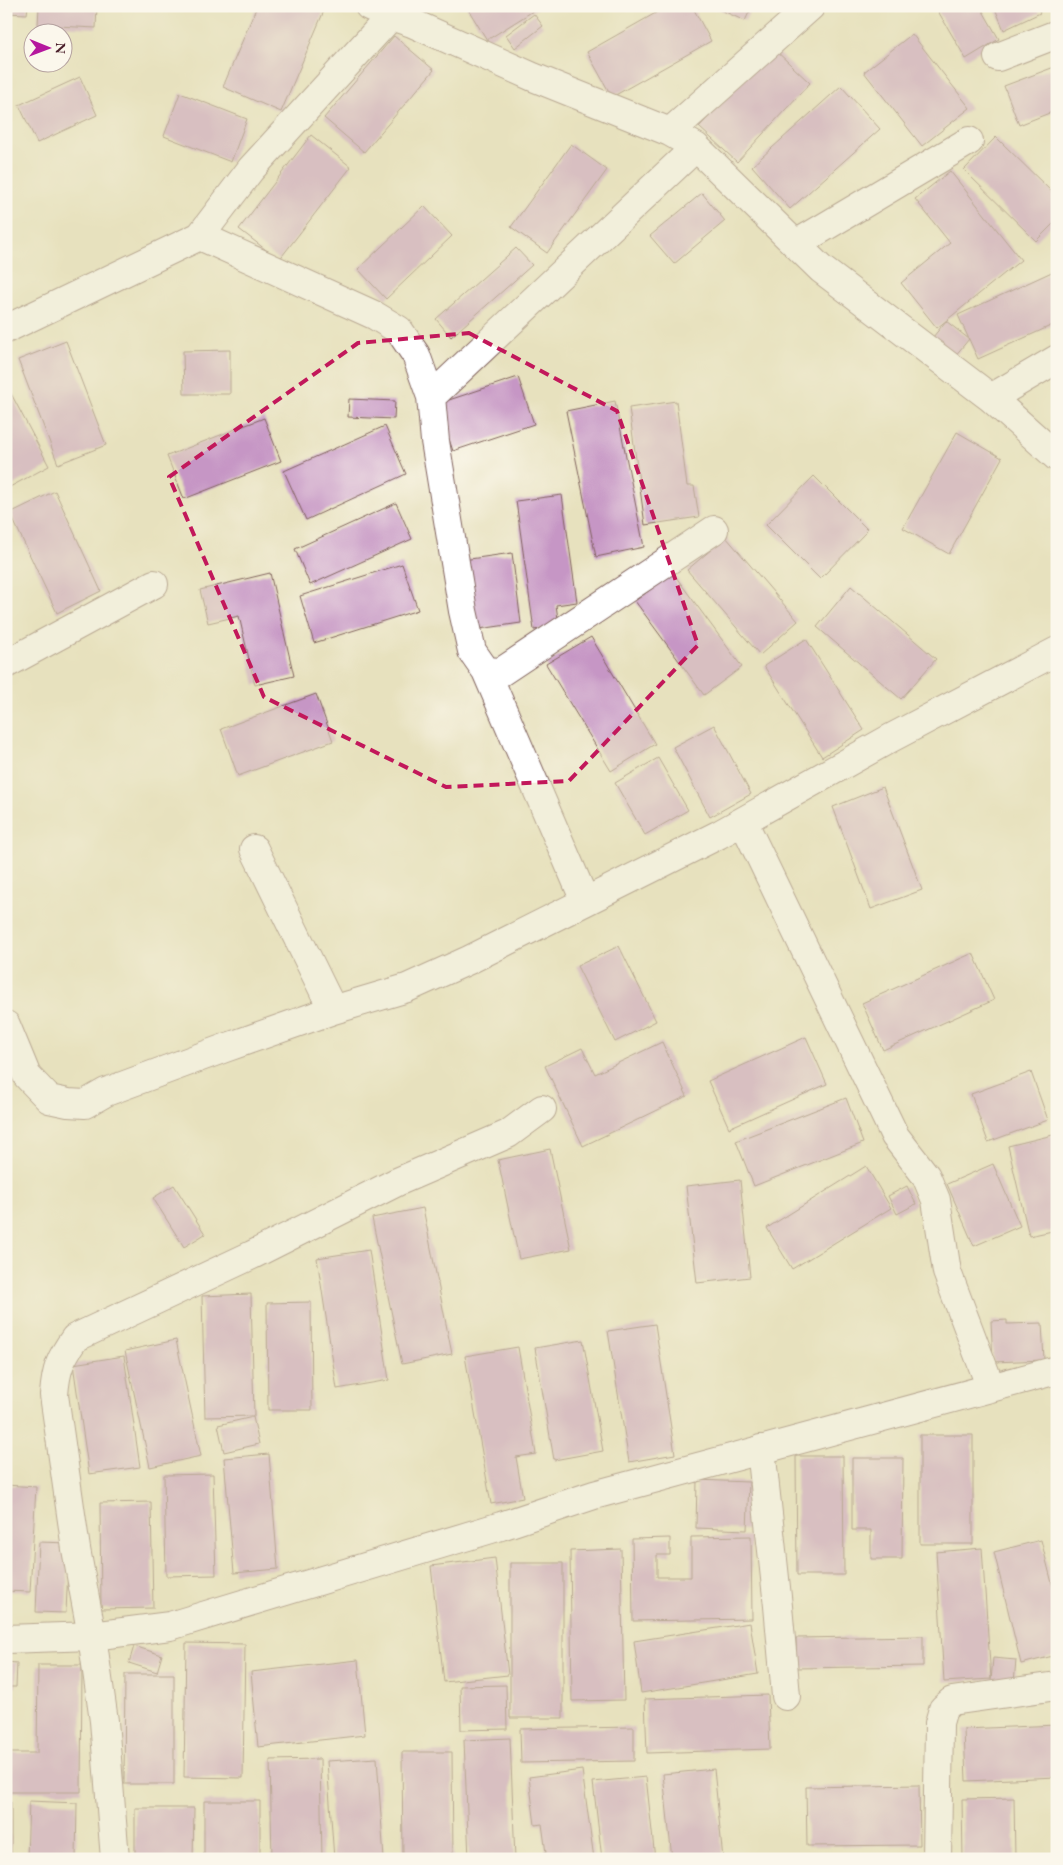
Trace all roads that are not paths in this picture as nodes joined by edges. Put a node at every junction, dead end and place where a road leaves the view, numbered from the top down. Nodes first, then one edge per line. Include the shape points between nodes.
1 (810, 6) edge
2 (380, 11) edge
3 (1057, 34) edge
4 (998, 57) dead end
5 (670, 132) junction
6 (969, 141) dead end
7 (696, 147) junction
8 (200, 236) junction
9 (796, 244) junction
10 (6, 329) edge
11 (1057, 359) edge
12 (430, 397) junction
13 (991, 398) junction
14 (1057, 457) edge
15 (714, 530) dead end
16 (154, 584) dead end
17 (1057, 651) edge
18 (6, 664) edge
19 (486, 671) junction
20 (743, 821) junction
21 (254, 849) dead end
22 (586, 901) junction
23 (333, 1010) junction
24 (6, 1025) edge
25 (542, 1109) dead end
26 (1057, 1370) edge
27 (991, 1388) junction
28 (760, 1450) junction
29 (92, 1636) junction
30 (6, 1639) edge
31 (1057, 1686) edge
32 (786, 1696) dead end
33 (115, 1859) edge
34 (938, 1859) edge

1 - 5 street
2 - 5 street via 532,78
2 - 8 street
3 - 4 street
5 - 7 street
6 - 9 street
7 - 9 street
7 - 12 street
8 - 10 street
8 - 12 street via 399,330 416,355
9 - 13 street via 821,269
11 - 13 street
12 - 19 street via 463,611 472,651
13 - 14 street
15 - 19 street via 501,672
16 - 18 street
17 - 20 street via 891,738
19 - 22 street
20 - 22 street
20 - 27 street via 895,1136 926,1176 936,1200 947,1272
21 - 23 street
22 - 23 street via 407,988
23 - 24 street via 106,1092 85,1104 49,1099 27,1076
25 - 29 street via 508,1134 397,1182 75,1338 62,1355 54,1395
26 - 27 street
27 - 28 street
28 - 29 street via 594,1495 170,1626
28 - 32 street
29 - 30 street
29 - 33 street via 104,1721
31 - 34 street via 952,1701 942,1709 939,1724

